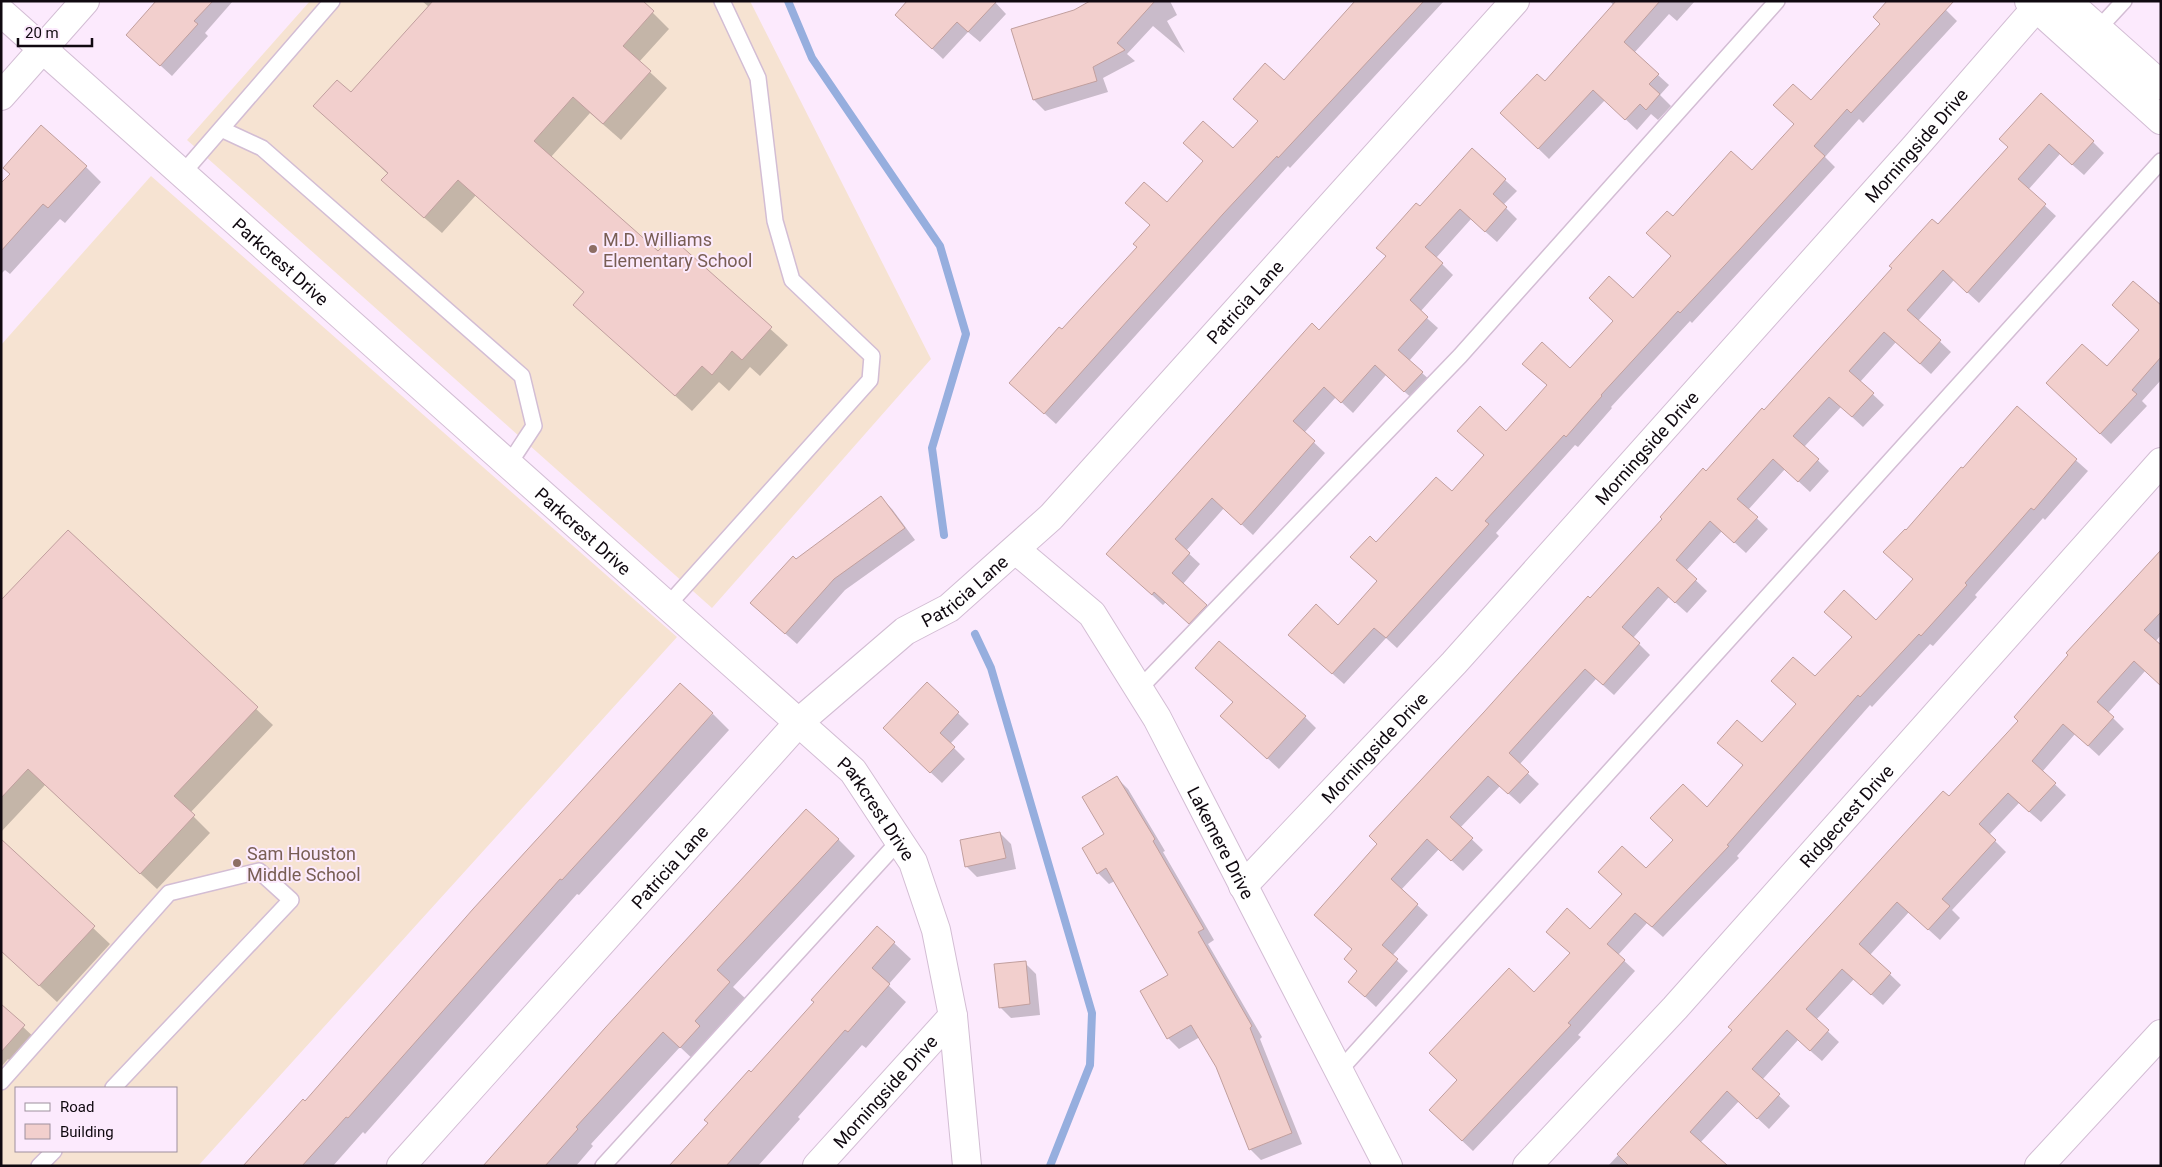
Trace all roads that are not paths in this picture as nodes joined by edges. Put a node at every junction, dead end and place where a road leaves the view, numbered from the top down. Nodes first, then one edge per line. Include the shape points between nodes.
1 (85, 1) edge
2 (332, 1) edge
3 (722, 1) edge
4 (1515, 1) edge
5 (1777, 1) edge
6 (2067, 1) edge
7 (2124, 1) edge
8 (2036, 3) edge
9 (1, 12) edge
10 (2098, 28) junction
11 (43, 49) junction
12 (2161, 85) edge
13 (1, 96) edge
14 (2161, 120) edge
15 (221, 129) junction
16 (2161, 161) edge
17 (182, 174) junction
18 (2161, 462) edge
19 (509, 464) junction
20 (1016, 550) junction
21 (668, 605) junction
22 (1140, 689) junction
23 (799, 722) junction
24 (899, 841) junction
25 (1244, 886) junction
26 (953, 1016) junction
27 (2161, 1034) edge
28 (1339, 1071) junction
29 (1, 1082) edge
30 (114, 1087) edge
31 (53, 1152) edge
32 (40, 1166) edge
33 (401, 1166) edge
34 (603, 1166) edge
35 (817, 1166) edge
36 (967, 1166) edge
37 (1388, 1166) edge
38 (1526, 1166) edge
39 (2039, 1166) edge

1 - 11 street
2 - 15 lane
3 - 21 lane via 758,78 775,221 792,280 872,356 870,380
4 - 20 street, Patricia Lane via 1051,517
5 - 22 lane via 1460,356
6 - 10 street
7 - 10 lane
8 - 14 street
8 - 25 street, Morningside Drive via 1900,163 1454,663
9 - 11 street, Parkcrest Drive
10 - 12 street
11 - 13 street
11 - 17 street, Parkcrest Drive
15 - 17 lane
15 - 19 lane via 262,148 522,376 534,426
16 - 28 lane
17 - 19 street, Parkcrest Drive
18 - 38 street, Ridgecrest Drive via 1675,1008
19 - 21 street, Parkcrest Drive
20 - 22 street, Lakemere Drive via 1092,614
20 - 23 street, Patricia Lane via 949,608 905,631
21 - 23 street, Parkcrest Drive
22 - 25 street, Lakemere Drive
23 - 24 street, Parkcrest Drive via 853,771
23 - 33 street, Patricia Lane
24 - 26 street, Parkcrest Drive via 913,862 936,930
24 - 34 lane
25 - 28 street, Lakemere Drive
26 - 35 street, Morningside Drive
26 - 36 street, Parkcrest Drive
27 - 39 street
28 - 37 street, Lakemere Drive
29 - 30 lane via 169,893 259,871 291,900
31 - 32 lane

